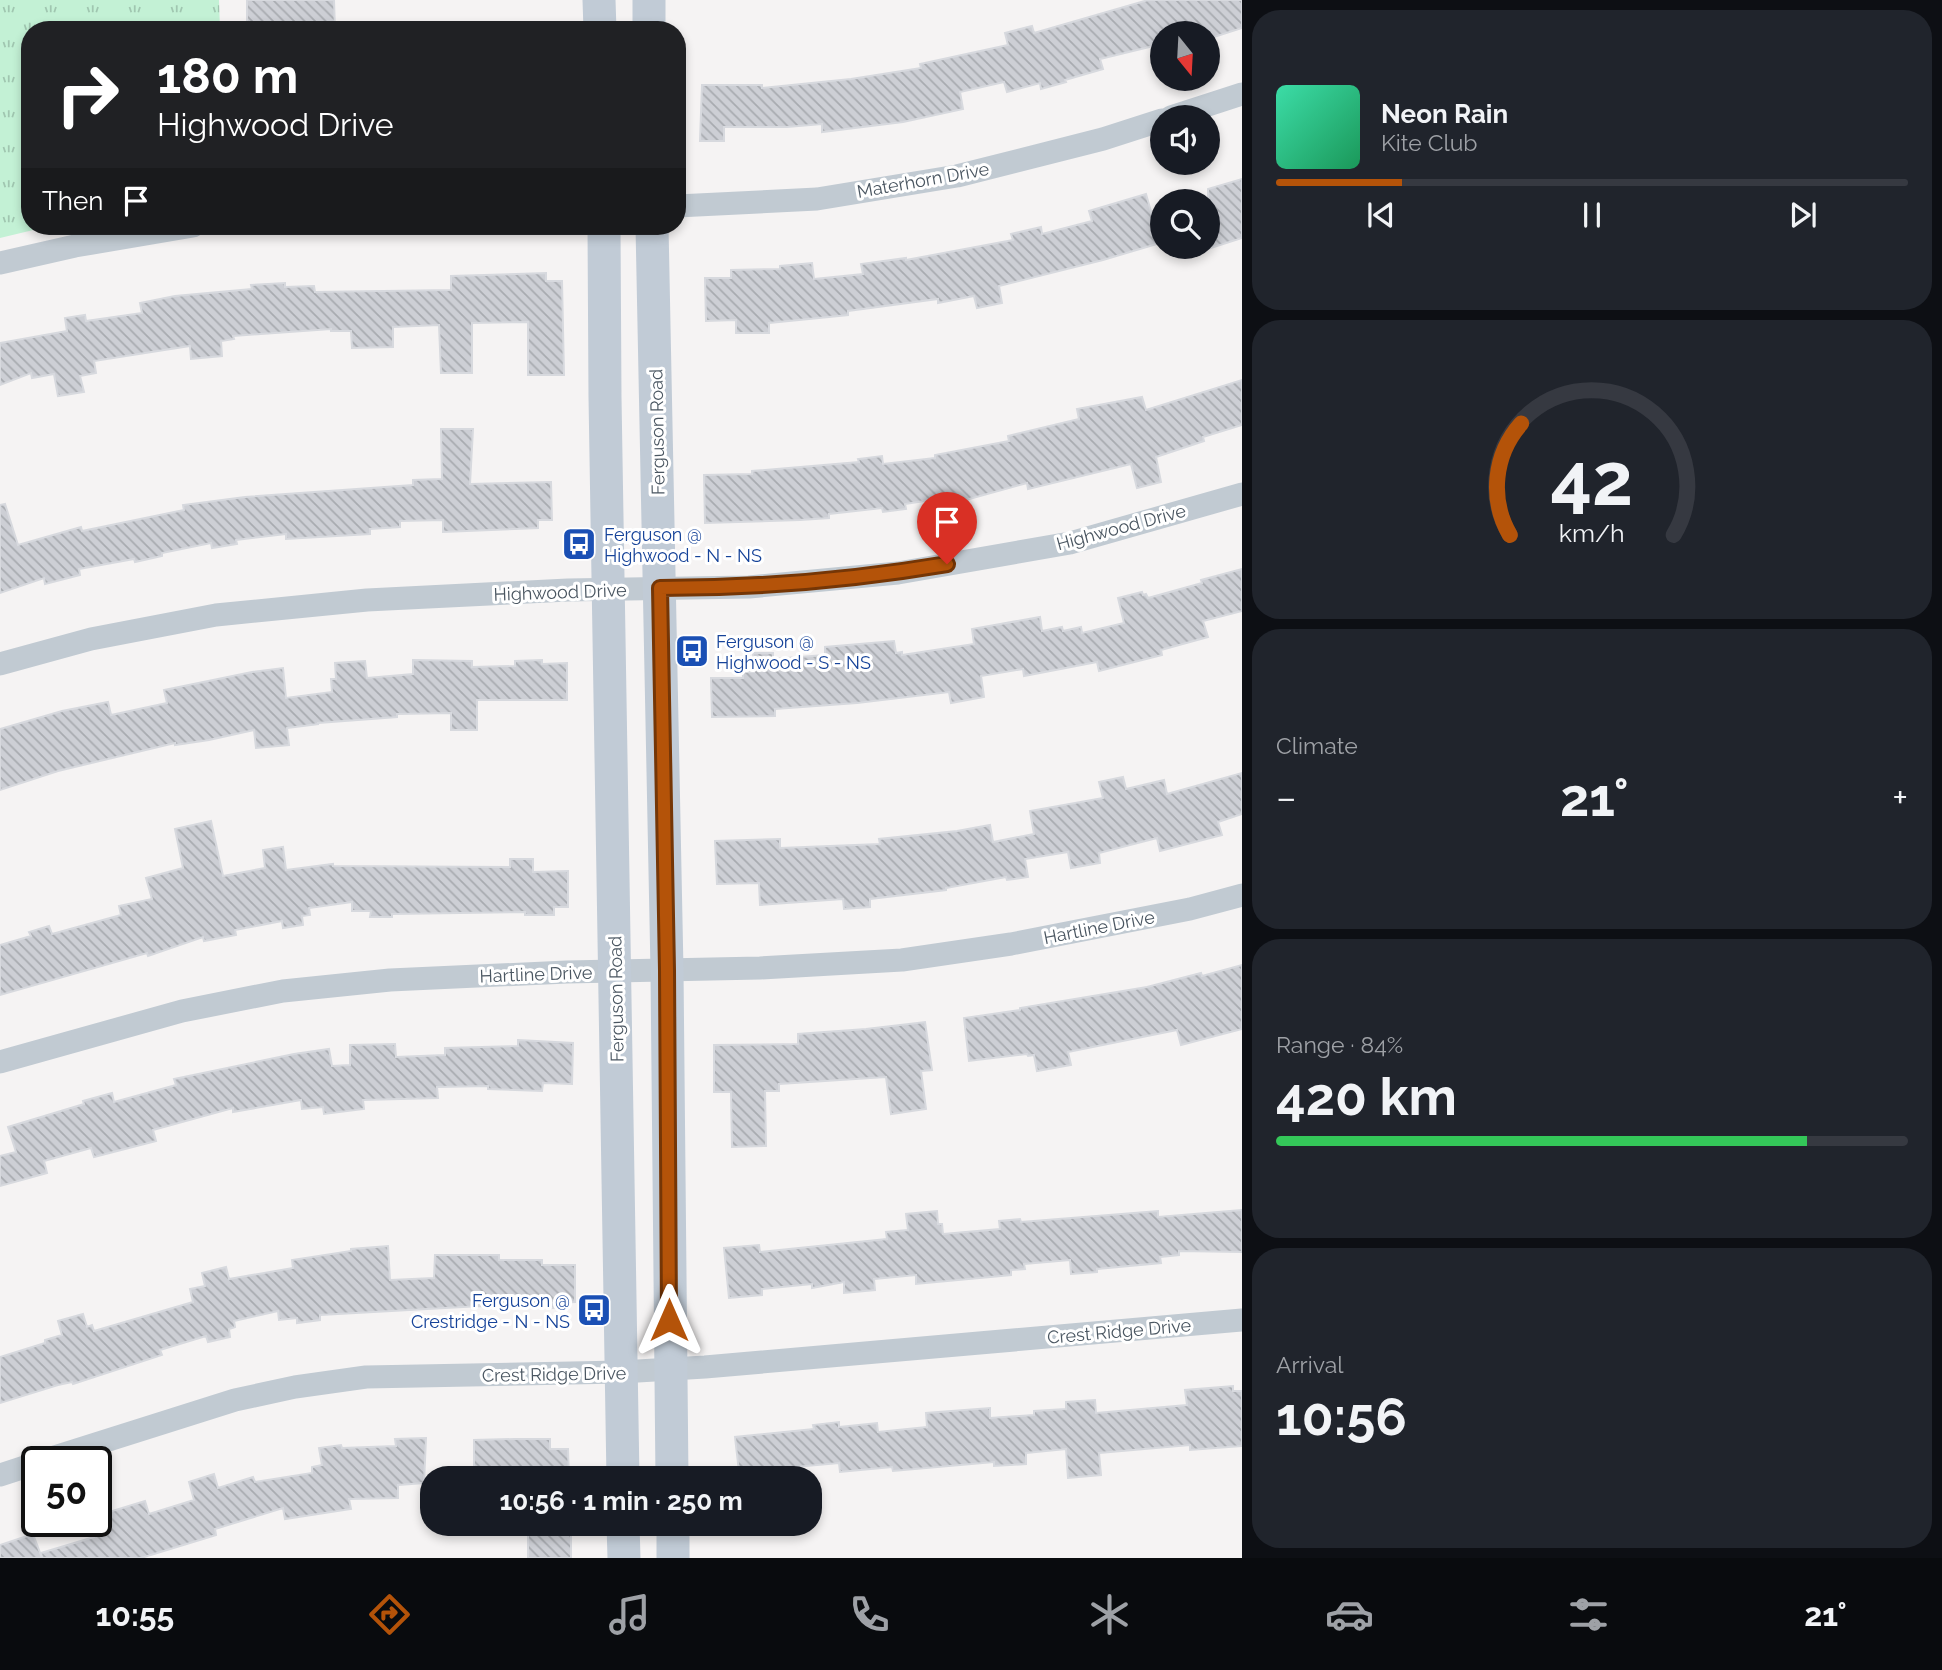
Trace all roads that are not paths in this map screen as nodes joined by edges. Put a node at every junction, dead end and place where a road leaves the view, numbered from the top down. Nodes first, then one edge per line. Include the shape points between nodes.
1 (600, 0) edge
2 (649, 0) edge
3 (600, 21) edge
4 (649, 21) edge
5 (1242, 94) edge
6 (1208, 105) edge
7 (1150, 124) edge
8 (686, 206) edge
9 (140, 235) edge
10 (604, 235) edge
11 (652, 235) edge
12 (0, 263) edge
13 (1242, 494) edge
14 (660, 588) junction
15 (608, 589) junction
16 (0, 664) edge
17 (1242, 895) edge
18 (667, 970) junction
19 (616, 972) junction
20 (0, 1062) edge
21 (1242, 1320) edge
22 (670, 1370) junction
23 (621, 1373) junction
24 (91, 1446) edge
25 (623, 1466) edge
26 (672, 1466) edge
27 (21, 1468) edge
28 (0, 1475) edge
29 (623, 1536) edge
30 (673, 1536) edge
31 (624, 1558) edge
32 (673, 1558) edge

1 - 3 main road
2 - 4 main road
5 - 6 street
7 - 8 street, Materhorn Drive via 957,176 817,199
9 - 12 street
10 - 15 main road, Ferguson Road
11 - 14 main road, Ferguson Road
13 - 14 street, Highwood Drive via 1070,542 898,573 749,587
14 - 15 street, Highwood Drive
14 - 18 main road, Ferguson Road
15 - 16 street, Highwood Drive via 367,600 216,615 91,639
15 - 19 main road, Ferguson Road
17 - 18 street, Hartline Drive via 1012,944 902,960
18 - 19 street, Hartline Drive
18 - 22 main road, Ferguson Road
19 - 20 street, Hartline Drive via 390,980 283,991 182,1011
19 - 23 main road, Ferguson Road
21 - 22 street, Crest Ridge Drive
22 - 23 street, Crest Ridge Drive
22 - 26 main road, Ferguson Road
23 - 24 street, Crest Ridge Drive via 366,1377 295,1387 211,1408
23 - 25 main road, Ferguson Road
27 - 28 street
29 - 31 main road
30 - 32 main road

